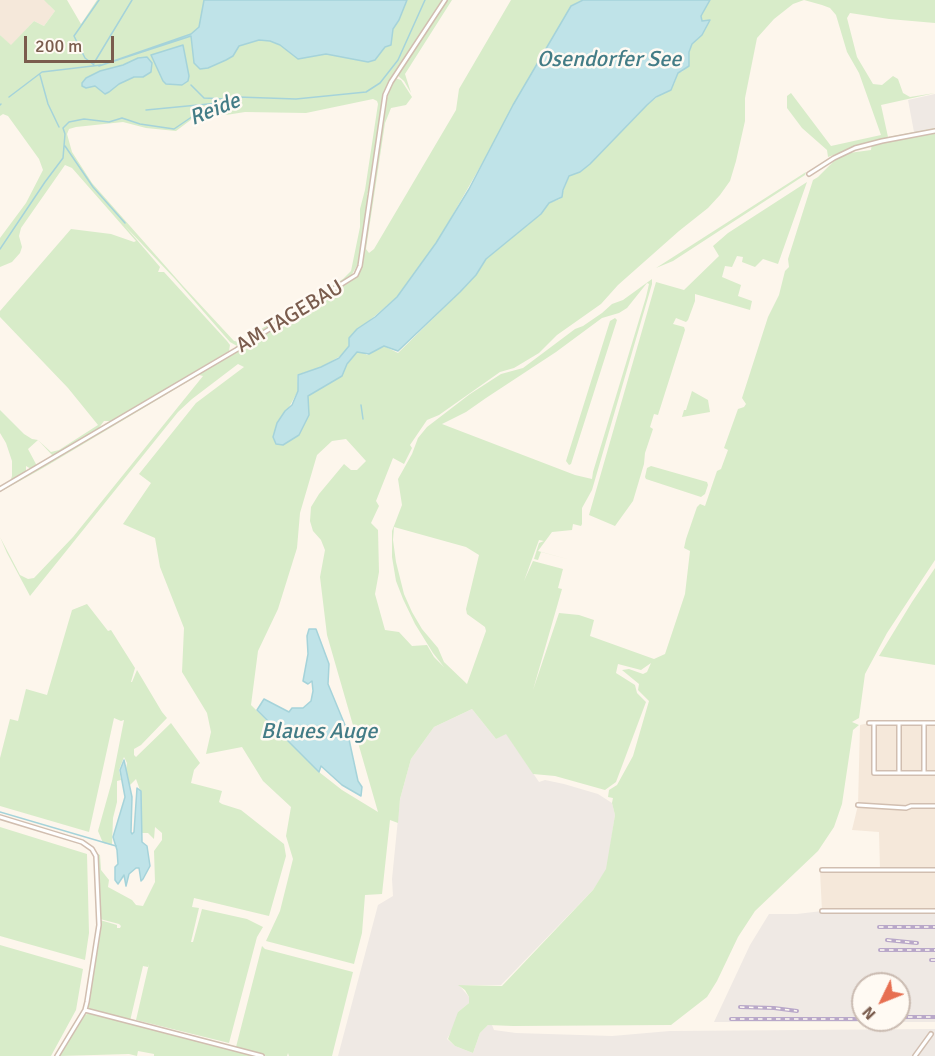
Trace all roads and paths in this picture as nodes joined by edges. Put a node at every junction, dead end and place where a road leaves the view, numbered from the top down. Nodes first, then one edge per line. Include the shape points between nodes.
1 (445, 0) edge
2 (935, 131) edge
3 (809, 174) dead end
4 (0, 489) edge
5 (869, 723) dead end
6 (874, 723) junction
7 (899, 723) junction
8 (924, 723) junction
9 (935, 723) edge
10 (899, 773) junction
11 (924, 773) junction
12 (935, 773) edge
13 (858, 805) dead end
14 (935, 806) edge
15 (0, 817) edge
16 (822, 870) dead end
17 (935, 870) edge
18 (822, 911) dead end
19 (935, 911) edge
20 (85, 1010) junction
21 (931, 1034) dead end
22 (57, 1056) edge
23 (262, 1056) edge
24 (915, 1056) edge

1 - 4 street, AM TAGEBAU via 386,95 356,275
2 - 3 street via 855,148
5 - 6 street
6 - 7 street
6 - 10 street via 874,773
7 - 8 street
7 - 10 street
8 - 9 street
8 - 11 street
10 - 11 street
11 - 12 street
13 - 14 street
15 - 20 street via 82,842 94,852 99,925
16 - 17 street
18 - 19 street
20 - 22 street
20 - 23 street
21 - 24 street

